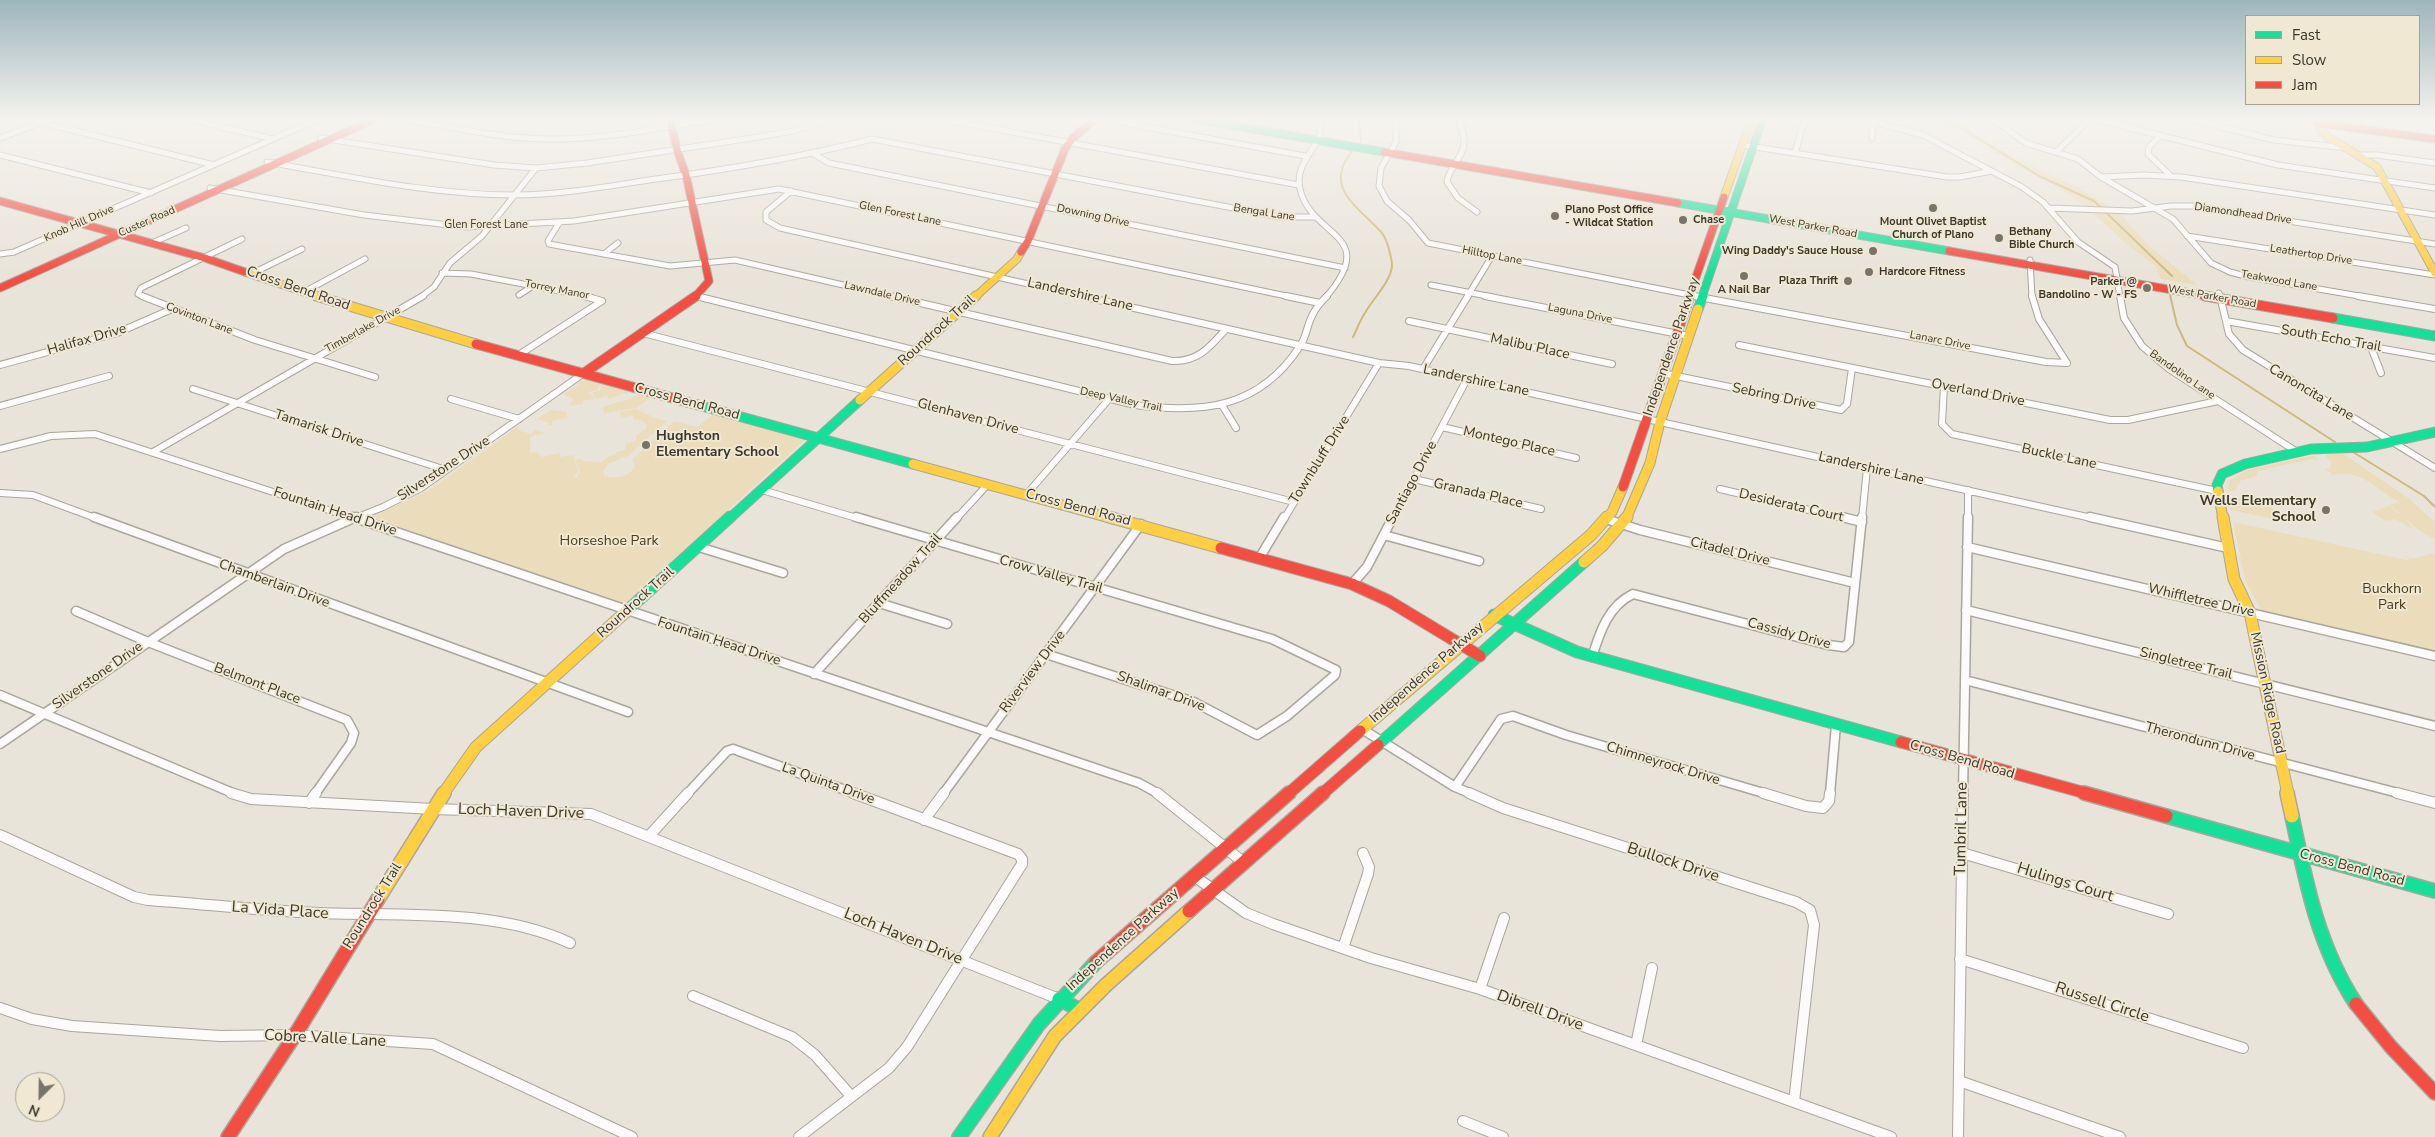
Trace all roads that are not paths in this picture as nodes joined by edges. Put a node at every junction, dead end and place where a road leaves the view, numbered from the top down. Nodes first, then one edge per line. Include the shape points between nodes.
1 (64, 171) edge
2 (200, 171) edge
3 (253, 171) edge
4 (321, 171) edge
5 (534, 171) edge
6 (685, 171) edge
7 (710, 171) edge
8 (870, 171) edge
9 (1049, 171) edge
10 (1226, 171) edge
11 (1300, 171) edge
12 (1380, 171) edge
13 (1450, 171) edge
14 (1507, 171) edge
15 (1741, 171) edge
16 (1909, 171) edge
17 (1992, 171) joint
18 (2093, 171) edge
19 (2165, 171) edge
20 (2319, 171) edge
21 (2380, 171) edge
22 (1054, 172) junction
23 (1739, 174) junction
24 (686, 175) junction
25 (2170, 176) junction
26 (2101, 177) junction
27 (2386, 181) junction
28 (1299, 184) junction
29 (2435, 188) edge
30 (214, 189) junction
31 (791, 191) junction
32 (151, 193) junction
33 (514, 196) junction
34 (0, 201) edge
35 (691, 202) junction
36 (1042, 205) junction
37 (1722, 208) junction
38 (2049, 208) junction
39 (2157, 208) junction
40 (1733, 210) junction
41 (2402, 210) junction
42 (1477, 212) dead end
43 (2435, 215) edge
44 (1316, 217) junction
45 (82, 223) junction
46 (559, 223) junction
47 (489, 227) junction
48 (186, 228) dead end
49 (116, 233) junction
50 (2187, 236) junction
51 (242, 239) dead end
52 (1028, 242) junction
53 (2419, 242) junction
54 (152, 243) junction
55 (618, 243) dead end
56 (2435, 244) edge
57 (302, 249) dead end
58 (1706, 249) junction
59 (1719, 251) junction
60 (0, 254) edge
61 (604, 254) junction
62 (1492, 256) junction
63 (205, 258) junction
64 (365, 259) dead end
65 (2031, 262) junction
66 (704, 263) junction
67 (1345, 268) junction
68 (252, 273) junction
69 (442, 273) junction
70 (2435, 274) edge
71 (998, 276) junction
72 (2118, 278) junction
73 (0, 282) edge
74 (1430, 285) dead end
75 (533, 286) junction
76 (0, 288) edge
77 (304, 292) junction
78 (1471, 292) junction
79 (519, 295) dead end
80 (1690, 295) junction
81 (2220, 295) junction
82 (696, 296) junction
83 (1702, 298) junction
84 (1320, 304) junction
85 (172, 309) junction
86 (2435, 309) edge
87 (958, 312) junction
88 (386, 317) junction
89 (1409, 320) dead end
90 (2226, 321) junction
91 (1226, 329) junction
92 (1448, 330) junction
93 (2435, 330) edge
94 (643, 333) junction
95 (1676, 333) junction
96 (1689, 336) junction
97 (2435, 336) edge
98 (1739, 344) dead end
99 (1301, 345) junction
100 (2370, 347) junction
101 (917, 349) junction
102 (518, 356) junction
103 (2435, 358) edge
104 (312, 359) junction
105 (1379, 363) junction
106 (1612, 364) dead end
107 (0, 365) edge
108 (1852, 368) junction
109 (1423, 369) junction
110 (584, 373) junction
111 (2381, 373) dead end
112 (1662, 374) junction
113 (108, 376) dead end
114 (1675, 376) junction
115 (375, 377) dead end
116 (1466, 379) junction
117 (1944, 386) junction
118 (192, 389) dead end
119 (870, 391) junction
120 (451, 399) dead end
121 (1109, 399) junction
122 (2218, 401) junction
123 (238, 403) junction
124 (1222, 405) junction
125 (0, 406) edge
126 (519, 419) junction
127 (1646, 420) junction
128 (1660, 422) junction
129 (1442, 427) junction
130 (1236, 428) dead end
131 (2435, 432) edge
132 (819, 438) junction
133 (2392, 442) junction
134 (1070, 444) junction
135 (0, 449) edge
136 (153, 452) junction
137 (2296, 452) junction
138 (1576, 458) dead end
139 (1868, 468) junction
140 (2435, 468) edge
141 (446, 470) junction
142 (1414, 479) junction
143 (988, 484) junction
144 (1720, 489) dead end
145 (762, 490) junction
146 (1968, 490) junction
147 (2217, 491) junction
148 (0, 493) edge
149 (1026, 495) junction
150 (1294, 502) junction
151 (1541, 509) dead end
152 (354, 518) junction
153 (1606, 519) junction
154 (1862, 522) junction
155 (1140, 524) junction
156 (1622, 525) junction
157 (1384, 535) junction
158 (935, 542) junction
159 (699, 547) junction
160 (1967, 547) junction
161 (2228, 548) junction
162 (1260, 557) junction
163 (1479, 562) dead end
164 (783, 573) dead end
165 (248, 574) junction
166 (1856, 583) junction
167 (1352, 584) junction
168 (1095, 587) junction
169 (879, 603) junction
170 (1966, 610) junction
171 (76, 611) dead end
172 (627, 611) junction
173 (2250, 613) junction
174 (1494, 615) junction
175 (947, 624) dead end
176 (1515, 625) junction
177 (148, 642) junction
178 (1461, 645) junction
179 (1046, 654) junction
180 (1480, 656) junction
181 (2435, 656) edge
182 (1592, 657) junction
183 (1336, 670) joint
184 (814, 674) junction
185 (1965, 680) junction
186 (547, 683) junction
187 (2265, 684) junction
188 (0, 695) edge
189 (628, 712) dead end
190 (44, 714) junction
191 (1836, 725) junction
192 (2435, 726) edge
193 (1362, 729) junction
194 (988, 732) junction
195 (1381, 742) junction
196 (0, 744) edge
197 (1963, 760) junction
198 (2282, 763) junction
199 (1455, 787) junction
200 (309, 802) junction
201 (2435, 803) edge
202 (433, 809) junction
203 (924, 820) junction
204 (0, 835) edge
205 (649, 836) junction
206 (1228, 849) junction
207 (1363, 853) dead end
208 (1962, 853) junction
209 (2301, 854) junction
210 (1243, 862) junction
211 (1194, 876) junction
212 (1212, 890) junction
213 (2435, 891) edge
214 (2168, 914) dead end
215 (366, 916) junction
216 (1504, 918) dead end
217 (570, 943) dead end
218 (1343, 948) junction
219 (1960, 958) junction
220 (960, 959) junction
221 (1652, 968) dead end
222 (1480, 989) junction
223 (693, 996) dead end
224 (1058, 999) junction
225 (0, 1008) edge
226 (1080, 1010) junction
227 (295, 1035) junction
228 (1636, 1045) junction
229 (2242, 1048) dead end
230 (1959, 1082) junction
231 (2435, 1093) edge
232 (851, 1096) junction
233 (1794, 1102) junction
234 (1463, 1121) dead end
235 (228, 1137) edge
236 (632, 1137) edge
237 (799, 1137) edge
238 (960, 1137) edge
239 (990, 1137) edge
240 (1503, 1137) edge
241 (1892, 1137) edge
242 (1958, 1137) edge
243 (2120, 1137) edge

1 - 32 street
2 - 32 street, Knob Hill Drive
3 - 30 street, Custer Road
4 - 33 street, Bengal Lane via 464,194
5 - 33 street, Timberlake Drive
6 - 24 street, Silverstone Drive
7 - 24 street, Bengal Lane
8 - 36 street, Downing Drive
9 - 22 street, Bengal Lane
10 - 28 street
11 - 28 street
12 - 62 street, Hilltop Lane via 1382,193 1426,242
13 - 42 street via 1446,178 1448,187
14 - 37 street, West Parker Road
15 - 23 street, Independence Parkway
16 - 17 street via 1947,177
17 - 38 street via 2030,191
18 - 26 street, Teakwood Lane
19 - 25 street
20 - 27 street
21 - 27 street
22 - 36 street, Roundrock Trail
22 - 44 street, Bengal Lane via 1280,217
23 - 37 street, Independence Parkway
23 - 40 street, Independence Parkway
24 - 33 street, Bengal Lane
24 - 35 street, Silverstone Drive
25 - 26 street
25 - 41 street
26 - 39 street, Teakwood Lane
27 - 29 street
27 - 41 street
28 - 44 street
30 - 47 street, Glen Forest Lane via 418,223
30 - 49 street, Custer Road
31 - 35 street, Glen Forest Lane via 772,189
31 - 52 street, Glen Forest Lane
31 - 71 street, Landershire Lane via 766,212 769,224
32 - 45 street, Knob Hill Drive
33 - 47 street, Timberlake Drive
34 - 45 street, Cross Bend Road
35 - 46 street, Glen Forest Lane
35 - 66 street, Silverstone Drive
36 - 52 street, Roundrock Trail
36 - 67 street, Downing Drive
37 - 40 street, West Parker Road
37 - 58 street, Independence Parkway
38 - 39 street, Diamondhead Drive
38 - 72 street via 2071,236 2111,263
39 - 50 street, Teakwood Lane via 2173,219
39 - 53 street, Diamondhead Drive via 2208,208
40 - 59 street, Independence Parkway
40 - 65 street, West Parker Road
41 - 43 street
41 - 53 street
44 - 67 street via 1342,244 1347,254
45 - 49 street, Cross Bend Road
45 - 60 street, Knob Hill Drive via 14,252
46 - 47 street, Glen Forest Lane
46 - 61 street, Lawndale Drive via 549,244
47 - 69 street, Timberlake Drive
48 - 54 street
49 - 54 street, Cross Bend Road
49 - 73 street, Custer Road
49 - 76 street, Custer Road
50 - 70 street, Leathertop Drive
50 - 86 street, Teakwood Lane via 2211,263 2230,272
51 - 63 street, Covinton Lane
52 - 71 street, Roundrock Trail via 1017,259
52 - 84 street, Glen Forest Lane
53 - 56 street, Diamondhead Drive
53 - 70 street
54 - 63 street, Cross Bend Road
55 - 61 street
57 - 68 street
58 - 59 street
58 - 80 street, Independence Parkway
59 - 83 street, Independence Parkway
61 - 66 street, Lawndale Drive via 670,266
62 - 78 street
62 - 80 street, Hilltop Lane
63 - 68 street, Cross Bend Road
63 - 85 street, Covinton Lane via 138,290 138,294
64 - 77 street
65 - 72 street, West Parker Road
65 - 83 street, Lanarc Drive via 2034,308 2067,363 2046,362
66 - 82 street, Silverstone Drive via 709,281
66 - 87 street, Lawndale Drive via 734,260
67 - 84 street, Deep Valley Trail
68 - 77 street, Cross Bend Road
69 - 75 street, Torrey Manor via 464,273
69 - 88 street, Timberlake Drive via 430,291
71 - 87 street, Roundrock Trail
71 - 91 street, Landershire Lane
72 - 81 street, West Parker Road
72 - 122 street, Bandolino Lane via 2124,318 2142,346 2169,369
74 - 78 street, Laguna Drive
75 - 79 street
75 - 102 street, Torrey Manor via 602,301
77 - 88 street, Cross Bend Road
78 - 92 street
78 - 95 street, Laguna Drive
80 - 83 street, Hilltop Lane
80 - 95 street, Independence Parkway
81 - 90 street, Canoncita Lane
81 - 93 street, West Parker Road
81 - 97 street, West Parker Road
82 - 94 street, Silverstone Drive
82 - 101 street, Deep Valley Trail
83 - 96 street, Independence Parkway
84 - 99 street, Deep Valley Trail via 1311,316
85 - 104 street, Covinton Lane
85 - 107 street, Halifax Drive via 117,333
87 - 91 street, Lawndale Drive via 1179,362 1199,357
87 - 101 street, Roundrock Trail
88 - 102 street, Cross Bend Road
88 - 104 street, Timberlake Drive
89 - 92 street, Malibu Place
90 - 100 street, South Echo Trail
90 - 133 street, Canoncita Lane via 2232,339 2250,355
91 - 99 street, Landershire Lane
92 - 106 street, Malibu Place
92 - 109 street
94 - 110 street, Silverstone Drive
94 - 119 street, Glenhaven Drive
95 - 96 street, Laguna Drive
95 - 112 street, Independence Parkway
96 - 114 street, Independence Parkway
98 - 108 street, Overland Drive
99 - 105 street, Landershire Lane
99 - 124 street, Deep Valley Trail via 1265,387
100 - 103 street, South Echo Trail
100 - 111 street
101 - 119 street, Roundrock Trail
101 - 121 street, Deep Valley Trail
102 - 110 street, Cross Bend Road
104 - 115 street, Covinton Lane
104 - 123 street, Timberlake Drive
105 - 109 street, Landershire Lane
105 - 150 street, Townbluff Drive
108 - 114 street, Sebring Drive via 1846,404 1841,410
108 - 117 street, Overland Drive
109 - 116 street, Landershire Lane
110 - 126 street, Silverstone Drive
110 - 132 street, Cross Bend Road
112 - 114 street, Sebring Drive
112 - 127 street, Independence Parkway
113 - 125 street
114 - 128 street, Independence Parkway
116 - 127 street, Landershire Lane
116 - 129 street, Santiago Drive
117 - 122 street, Overland Drive via 2121,421
117 - 147 street, Buckle Lane via 1942,424 1952,434
118 - 123 street, Tamarisk Drive
119 - 132 street, Roundrock Trail
119 - 134 street, Glenhaven Drive
120 - 126 street
121 - 124 street, Deep Valley Trail via 1163,409 1186,410
121 - 134 street
122 - 137 street, Bandolino Lane
123 - 136 street, Timberlake Drive
123 - 141 street, Tamarisk Drive
124 - 130 street
126 - 141 street, Silverstone Drive
127 - 128 street, Landershire Lane
127 - 153 street, Independence Parkway via 1620,498
128 - 139 street, Landershire Lane
128 - 156 street, Independence Parkway via 1650,463
129 - 138 street, Montego Place
129 - 142 street, Santiago Drive
131 - 133 street
132 - 143 street, Cross Bend Road
132 - 145 street, Roundrock Trail
133 - 137 street
133 - 140 street, Canoncita Lane
134 - 149 street
134 - 150 street, Glenhaven Drive
135 - 136 street, Fountain Head Drive via 31,440 83,433 106,436
136 - 152 street, Fountain Head Drive
137 - 147 street via 2228,470 2219,478
139 - 146 street, Landershire Lane
139 - 154 street, Cassidy Drive
141 - 152 street, Silverstone Drive via 402,498
142 - 151 street, Granada Place
142 - 157 street, Santiago Drive
143 - 149 street, Cross Bend Road
143 - 158 street, Bluffmeadow Trail
144 - 154 street, Desiderata Court
145 - 158 street, Crow Valley Trail
145 - 159 street, Roundrock Trail
146 - 160 street, Tumbril Lane
146 - 161 street, Landershire Lane
147 - 161 street, Mission Ridge Road
148 - 165 street, Chamberlain Drive via 33,495
149 - 155 street, Cross Bend Road
150 - 162 street, Townbluff Drive
152 - 165 street, Silverstone Drive via 290,546
152 - 172 street, Fountain Head Drive
153 - 156 street, Citadel Drive
153 - 174 street, Independence Parkway
154 - 166 street, Cassidy Drive
155 - 162 street, Cross Bend Road
155 - 168 street, Riverview Drive
156 - 166 street, Citadel Drive
156 - 176 street, Independence Parkway
157 - 163 street
157 - 167 street, Santiago Drive via 1367,567
158 - 168 street, Crow Valley Trail
158 - 169 street, Bluffmeadow Trail
159 - 164 street
159 - 172 street, Roundrock Trail
160 - 170 street, Tumbril Lane
160 - 173 street, Whiffletree Drive
161 - 173 street, Mission Ridge Road via 2234,578
162 - 167 street, Cross Bend Road
165 - 177 street, Silverstone Drive
165 - 186 street, Chamberlain Drive
166 - 182 street, Cassidy Drive via 1849,642 1844,647 1633,594 1626,597 1604,622
167 - 178 street, Cross Bend Road via 1389,601
168 - 179 street, Riverview Drive
168 - 183 street, Crow Valley Trail via 1272,639
169 - 175 street
169 - 184 street, Bluffmeadow Trail
170 - 185 street, Tumbril Lane
170 - 187 street, Singletree Trail
171 - 177 street, Belmont Place
172 - 184 street, Fountain Head Drive
172 - 186 street, Roundrock Trail
173 - 181 street, Whiffletree Drive
173 - 187 street, Mission Ridge Road
174 - 176 street, Cross Bend Road
174 - 178 street, Independence Parkway
176 - 180 street, Independence Parkway
176 - 182 street, Cross Bend Road via 1563,648
177 - 190 street, Silverstone Drive
177 - 200 street, Belmont Place via 348,720 354,733 351,743
178 - 180 street, Cross Bend Road
178 - 193 street, Independence Parkway
179 - 183 street, Shalimar Drive via 1194,702 1257,735 1267,731 1300,704
179 - 194 street, Riverview Drive
180 - 195 street, Independence Parkway
182 - 191 street, Cross Bend Road
184 - 194 street, Fountain Head Drive
185 - 197 street, Tumbril Lane
185 - 198 street, Therondunn Drive
186 - 189 street, Chamberlain Drive
186 - 202 street, Roundrock Trail via 476,747
187 - 192 street, Singletree Trail
187 - 198 street, Mission Ridge Road
188 - 190 street, Loch Haven Drive
190 - 196 street, Silverstone Drive
190 - 200 street, Loch Haven Drive via 234,794 251,799
191 - 197 street, Cross Bend Road
191 - 199 street, Chimneyrock Drive via 1829,801 1823,808 1806,806 1513,716 1501,719
193 - 195 street, Bullock Drive
193 - 206 street, Independence Parkway
194 - 203 street, Riverview Drive
194 - 206 street, Fountain Head Drive via 1148,788
195 - 199 street, Bullock Drive
195 - 210 street, Independence Parkway
197 - 208 street, Tumbril Lane
197 - 209 street, Cross Bend Road
198 - 201 street, Therondunn Drive
198 - 209 street, Mission Ridge Road
199 - 233 street, Bullock Drive via 1523,816 1796,902 1811,910 1814,925
200 - 202 street, Loch Haven Drive
202 - 205 street, Loch Haven Drive via 583,813
202 - 215 street, Roundrock Trail
203 - 205 street, La Quinta Drive via 733,749 727,751
203 - 220 street, La Quinta Drive via 1018,854 1022,861
204 - 215 street, La Vida Place via 134,897 163,902
205 - 220 street, Loch Haven Drive
206 - 210 street, Fountain Head Drive
206 - 211 street, Independence Parkway
207 - 218 street via 1369,866 1368,874
208 - 214 street, Hulings Court
208 - 219 street, Tumbril Lane
209 - 213 street, Cross Bend Road
209 - 231 street, Mission Ridge Road via 2314,920 2329,959 2369,1020
210 - 212 street, Independence Parkway
211 - 212 street, Dibrell Drive
211 - 224 street, Independence Parkway
212 - 218 street, Dibrell Drive via 1246,913
212 - 226 street, Independence Parkway
215 - 217 street, La Vida Place via 466,918 508,923
215 - 227 street, Roundrock Trail
216 - 222 street
218 - 222 street, Dibrell Drive
219 - 229 street, Russell Circle
219 - 230 street, Tumbril Lane
220 - 224 street, Loch Haven Drive
220 - 232 street via 907,1047 890,1068
221 - 228 street
222 - 228 street, Dibrell Drive
223 - 232 street via 802,1043
224 - 226 street
224 - 238 street, Independence Parkway via 1011,1058
225 - 227 street, Cobre Valle Lane via 32,1019 72,1026 220,1036
226 - 239 street, Independence Parkway via 1055,1036
227 - 235 street, Roundrock Trail
227 - 236 street, Cobre Valle Lane via 442,1047
228 - 233 street, Dibrell Drive
230 - 242 street, Tumbril Lane
230 - 243 street
232 - 237 street
233 - 241 street, Dibrell Drive
234 - 240 street

